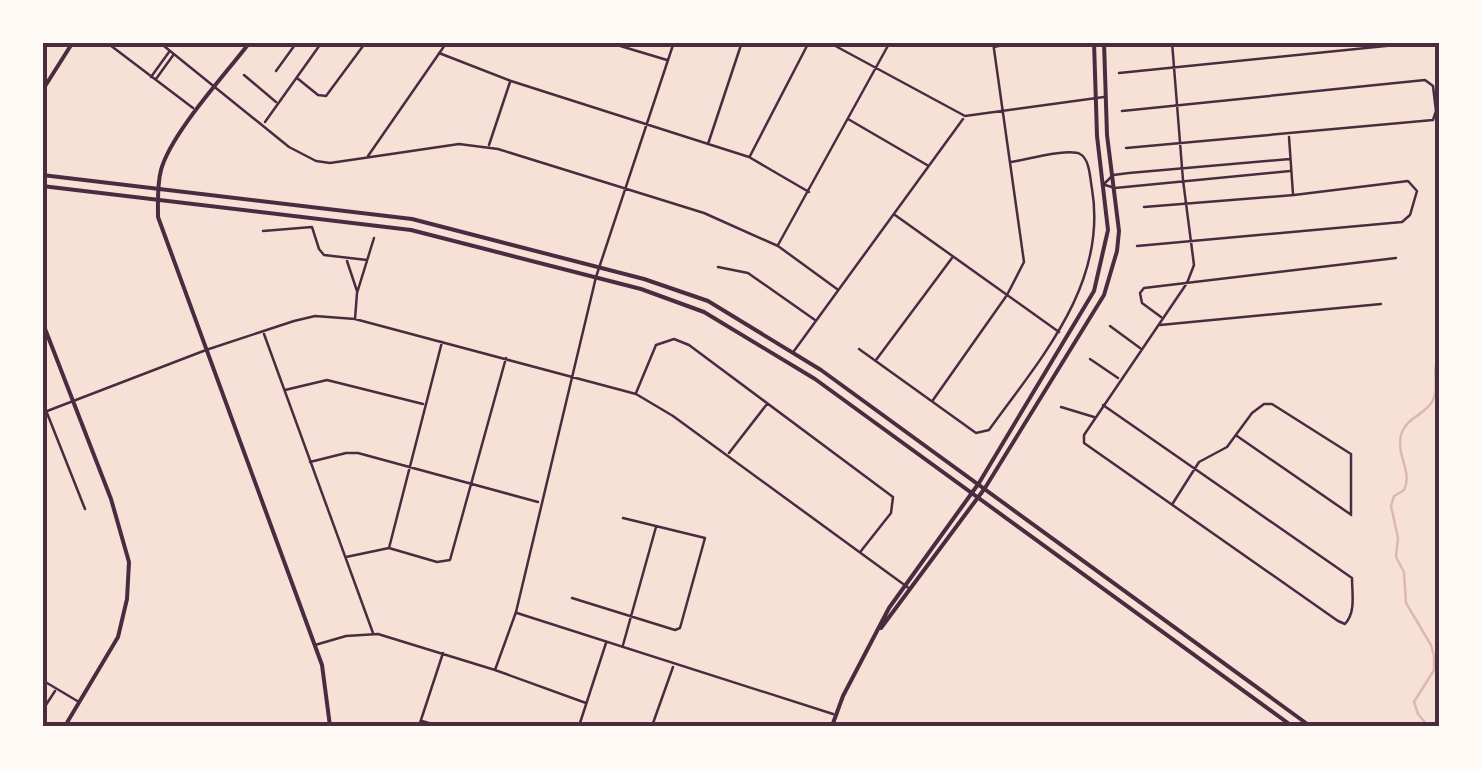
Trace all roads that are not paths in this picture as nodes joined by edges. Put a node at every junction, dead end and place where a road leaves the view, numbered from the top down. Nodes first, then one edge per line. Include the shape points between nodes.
1 (74, 42) edge
2 (106, 42) edge
3 (159, 42) edge
4 (250, 42) edge
5 (297, 42) edge
6 (322, 42) edge
7 (366, 42) edge
8 (447, 42) edge
9 (607, 42) edge
10 (674, 42) edge
11 (742, 42) edge
12 (809, 42) edge
13 (828, 42) edge
14 (890, 42) edge
15 (1016, 42) edge
16 (1094, 42) edge
17 (1104, 42) edge
18 (1172, 42) edge
19 (1423, 43) edge
20 (993, 45) edge
21 (172, 52) junction
22 (439, 53) junction
23 (668, 60) junction
24 (1174, 67) junction
25 (877, 69) junction
26 (276, 71) dead end
27 (1119, 73) dead end
28 (244, 75) dead end
29 (153, 78) junction
30 (297, 78) junction
31 (510, 81) junction
32 (217, 86) junction
33 (42, 91) edge
34 (1105, 96) junction
35 (1094, 98) junction
36 (277, 103) junction
37 (1177, 106) junction
38 (192, 108) dead end
39 (1002, 111) junction
40 (1122, 111) dead end
41 (966, 116) junction
42 (848, 118) junction
43 (264, 124) junction
44 (646, 126) junction
45 (1289, 134) junction
46 (1180, 143) junction
47 (708, 144) junction
48 (488, 146) junction
49 (1126, 148) dead end
50 (368, 156) junction
51 (749, 157) junction
52 (1290, 159) junction
53 (1011, 162) junction
54 (928, 166) junction
55 (1182, 168) junction
56 (1290, 171) junction
57 (42, 175) edge
58 (1113, 175) junction
59 (1183, 180) junction
60 (1103, 185) junction
61 (42, 186) edge
62 (624, 186) junction
63 (1115, 188) junction
64 (159, 190) junction
65 (808, 192) junction
66 (1294, 195) junction
67 (158, 201) junction
68 (1186, 203) junction
69 (1144, 207) dead end
70 (894, 214) junction
71 (263, 231) dead end
72 (374, 238) dead end
73 (1191, 241) junction
74 (778, 246) junction
75 (1137, 246) dead end
76 (953, 257) junction
77 (346, 258) junction
78 (1396, 258) dead end
79 (367, 260) junction
80 (599, 266) junction
81 (718, 267) dead end
82 (596, 277) junction
83 (1187, 283) junction
84 (837, 289) junction
85 (357, 292) junction
86 (1007, 294) junction
87 (1380, 304) dead end
88 (1162, 318) junction
89 (356, 319) junction
90 (815, 320) junction
91 (42, 321) edge
92 (1158, 325) junction
93 (1110, 326) dead end
94 (263, 331) junction
95 (1060, 332) junction
96 (442, 341) junction
97 (858, 349) dead end
98 (1141, 349) junction
99 (206, 350) junction
100 (793, 352) junction
101 (506, 358) junction
102 (1090, 359) dead end
103 (875, 361) junction
104 (570, 374) junction
105 (1120, 379) junction
106 (284, 390) junction
107 (636, 394) junction
108 (1029, 396) junction
109 (1040, 399) junction
110 (73, 401) junction
111 (932, 401) junction
112 (768, 403) junction
113 (425, 405) junction
114 (1103, 405) junction
115 (1061, 407) dead end
116 (44, 412) edge
117 (1096, 418) junction
118 (1236, 436) junction
119 (728, 455) junction
120 (310, 462) junction
121 (410, 466) junction
122 (1195, 469) junction
123 (978, 483) junction
124 (472, 484) junction
125 (986, 488) junction
126 (972, 492) junction
127 (979, 498) junction
128 (540, 502) junction
129 (1172, 504) junction
130 (85, 509) dead end
131 (623, 518) dead end
132 (656, 526) junction
133 (389, 548) junction
134 (860, 552) junction
135 (345, 557) junction
136 (905, 586) junction
137 (911, 590) junction
138 (572, 598) dead end
139 (516, 612) junction
140 (631, 616) junction
141 (373, 634) junction
142 (875, 635) junction
143 (606, 642) junction
144 (315, 645) junction
145 (623, 647) junction
146 (443, 654) junction
147 (674, 664) junction
148 (495, 670) junction
149 (42, 680) edge
150 (56, 688) junction
151 (79, 702) junction
152 (586, 703) junction
153 (42, 711) edge
154 (836, 715) junction
155 (421, 720) junction
156 (65, 726) edge
157 (330, 726) edge
158 (419, 726) edge
159 (438, 726) edge
160 (579, 726) edge
161 (652, 726) edge
162 (832, 726) edge
163 (1292, 726) edge
164 (1310, 726) edge

1 - 33 main road
2 - 29 street
3 - 21 street
4 - 32 main road
5 - 26 street
6 - 30 street
7 - 30 street via 326,96
8 - 22 street
9 - 23 street
10 - 23 street
11 - 47 street
12 - 51 street
13 - 25 street
14 - 25 street
15 - 20 street
16 - 35 main road
17 - 34 main road
18 - 24 street
19 - 24 street
20 - 39 street
21 - 29 street
21 - 32 street
22 - 31 street
22 - 50 street
23 - 44 street
24 - 27 street
24 - 37 street
25 - 41 street
25 - 42 street
28 - 36 street
29 - 38 street
30 - 36 street
31 - 44 street
31 - 48 street
32 - 43 street
32 - 64 main road via 175,141
34 - 35 street
34 - 58 main road
35 - 39 street
35 - 60 main road
36 - 43 street
37 - 40 street
37 - 45 street via 1425,80 1434,86 1433,120
37 - 46 street
39 - 41 street
39 - 53 street
41 - 54 street
42 - 54 street
42 - 65 street
43 - 50 street via 316,161
44 - 47 street
44 - 62 street
45 - 46 street
45 - 52 street
46 - 49 street
46 - 55 street
47 - 51 street
48 - 50 street
48 - 62 street
51 - 65 street
52 - 55 street
52 - 56 street
53 - 86 street via 1024,262
53 - 95 street via 1079,153 1087,164 1092,239 1076,304
54 - 70 street
55 - 58 street
55 - 59 street
56 - 59 street
56 - 66 street
57 - 64 main road
58 - 60 street
58 - 63 main road
59 - 63 street
59 - 68 street
60 - 63 street
60 - 108 main road via 1108,230 1100,273 1085,309
61 - 67 main road
62 - 74 street
62 - 80 street
63 - 109 main road via 1117,251 1104,295
64 - 67 main road
64 - 80 main road via 412,219
65 - 74 street
66 - 68 street
66 - 73 street via 1408,181 1417,191 1402,222
67 - 82 main road via 410,230
67 - 99 main road via 162,234
68 - 69 street
68 - 73 street
70 - 76 street
70 - 84 street
71 - 77 street via 312,226 321,252
72 - 79 street
73 - 75 street
73 - 83 street via 1194,265
74 - 84 street
76 - 86 street
76 - 103 street
77 - 79 street
77 - 85 street
78 - 83 street
79 - 85 street
80 - 82 street
80 - 100 main road via 708,301
81 - 90 street via 748,273
82 - 104 street
82 - 126 main road via 704,312 765,346
83 - 88 street
83 - 88 street via 1149,285 1140,292 1142,303
84 - 90 street
85 - 89 street
86 - 95 street
86 - 111 street
87 - 92 street
88 - 92 street
89 - 94 street via 315,316
89 - 96 street
90 - 100 street
91 - 110 main road
92 - 98 street
93 - 98 street
94 - 99 street
94 - 106 street
95 - 111 street via 982,434
96 - 101 street
96 - 113 street
97 - 103 street
98 - 105 street
99 - 110 street
99 - 144 main road
100 - 123 main road
101 - 104 street
101 - 124 street
102 - 105 street
103 - 111 street
104 - 107 street
104 - 128 street
105 - 114 street
106 - 113 street via 327,380
106 - 120 street
107 - 112 street via 656,345 674,338
107 - 119 street
108 - 109 main road
108 - 123 main road
109 - 125 main road
110 - 116 street
110 - 151 main road via 129,562 118,637
112 - 119 street
112 - 134 street via 893,497 890,513
113 - 121 street
114 - 117 street
114 - 122 street
115 - 117 street
116 - 130 street
117 - 129 street via 1084,443
118 - 118 street via 1351,515 1350,454 1272,404 1252,413
118 - 122 street
119 - 134 street
120 - 121 street via 358,453
120 - 135 street
121 - 124 street
121 - 133 street
122 - 129 street
122 - 129 street via 1352,578 1352,614 1345,624
123 - 125 main road
123 - 126 main road
124 - 128 street
124 - 133 street via 450,560
125 - 127 main road
125 - 164 main road
126 - 127 main road
126 - 136 main road
127 - 137 main road
127 - 163 main road
128 - 139 street
131 - 132 street
132 - 140 street
132 - 140 street via 705,540 678,630
133 - 135 street
134 - 136 street
135 - 141 street
136 - 137 street
136 - 142 main road
137 - 142 main road
138 - 140 street
139 - 143 street
139 - 148 street
140 - 145 street
141 - 144 street
141 - 146 street
142 - 154 main road
143 - 145 street
143 - 152 street
144 - 157 main road
145 - 147 street
146 - 148 street
146 - 155 street
147 - 154 street
147 - 161 street
148 - 152 street
149 - 150 street
150 - 151 street
150 - 153 street
151 - 156 main road
152 - 160 street
154 - 162 main road
155 - 158 street
155 - 159 street

